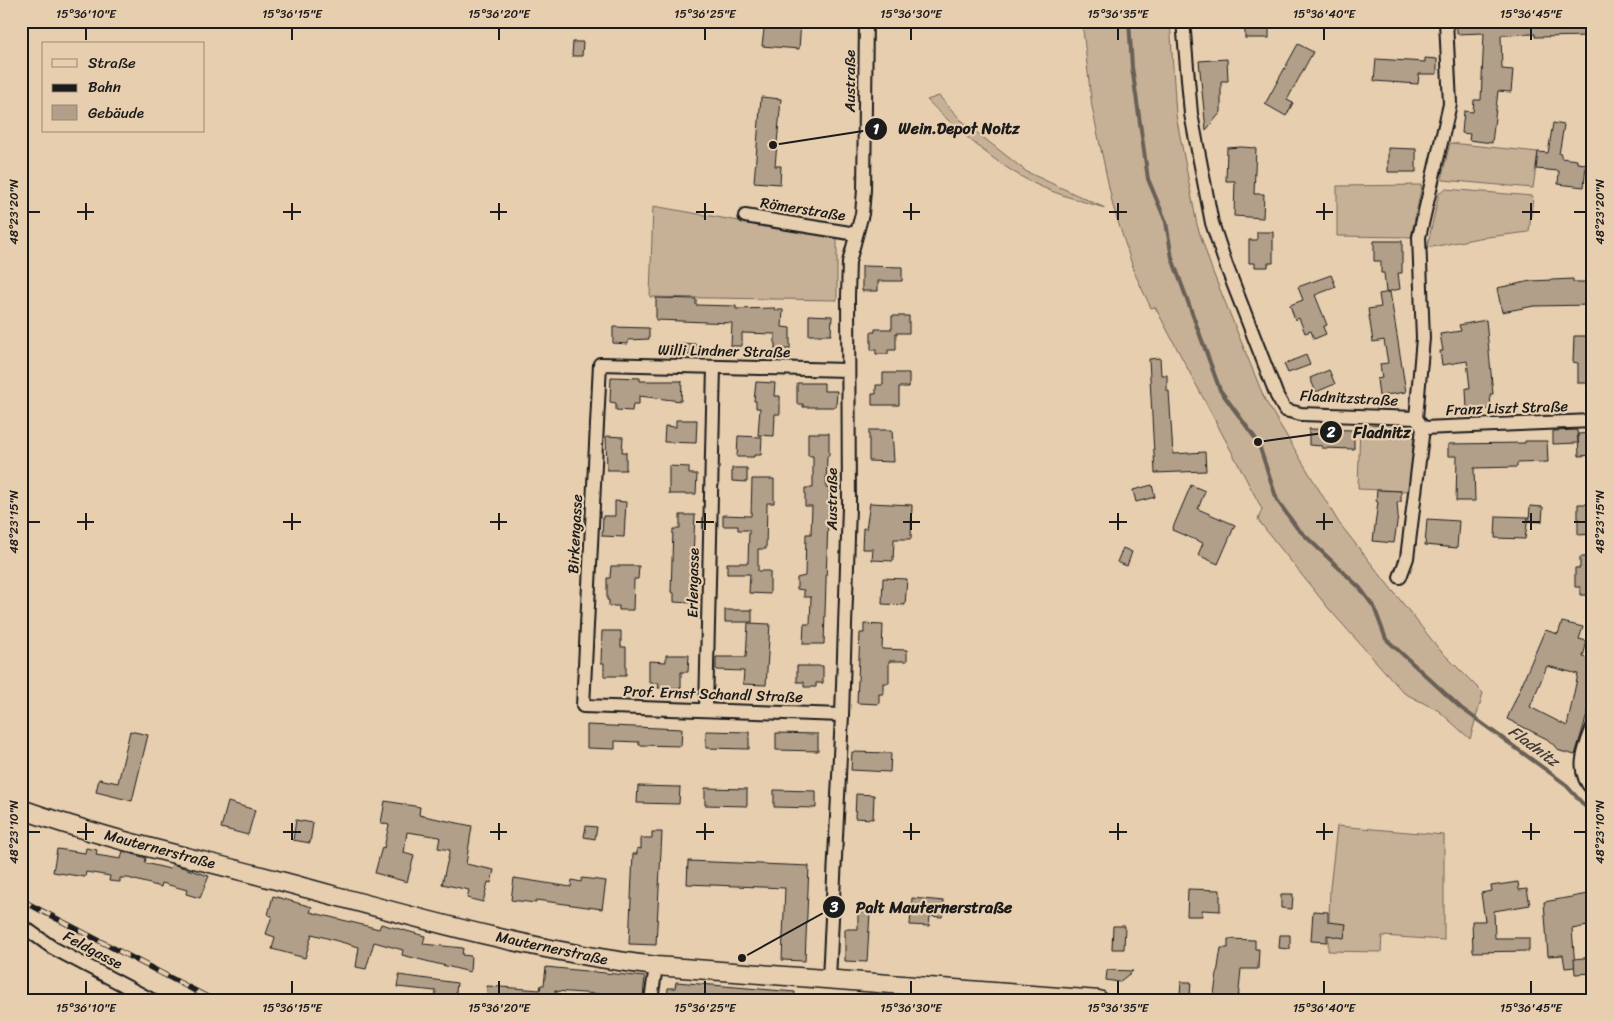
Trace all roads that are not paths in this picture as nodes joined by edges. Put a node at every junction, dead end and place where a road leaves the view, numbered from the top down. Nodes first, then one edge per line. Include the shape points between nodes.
1 (866, 21) edge
2 (1183, 21) edge
3 (1446, 21) edge
4 (745, 216) dead end
5 (856, 234) junction
6 (600, 364) joint
7 (714, 367) junction
8 (847, 370) junction
9 (1593, 420) edge
10 (1419, 423) junction
11 (1400, 577) dead end
12 (583, 706) joint
13 (706, 710) junction
14 (842, 715) junction
15 (1593, 727) edge
16 (1593, 790) edge
17 (21, 809) edge
18 (21, 925) edge
19 (656, 966) junction
20 (829, 979) junction
21 (152, 1000) edge
22 (652, 1000) edge
23 (1099, 1000) edge

1 - 5 street, Austraße via 864,190
2 - 10 street, Fladnitzstraße via 1192,114 1212,223 1285,410
3 - 10 street, Fladnitzstraße via 1450,104 1419,238 1423,338
4 - 5 street, Römerstraße
5 - 8 street, Austraße via 849,262
6 - 7 street, Willi Lindner Straße
6 - 12 street, Birkengasse
7 - 8 street, Willi Lindner Straße
7 - 13 street, Erlengasse
8 - 14 street, Austraße via 849,507
9 - 10 street, Franz Liszt Straße
10 - 11 street via 1408,558
12 - 13 street, Prof. Ernst Schandl Straße
13 - 14 street, Prof. Ernst Schandl Straße
14 - 20 street, Austraße
15 - 16 street via 1583,754 1582,771
17 - 19 street, Mauternerstraße via 480,933 583,956
18 - 21 street, Feldgasse via 53,948
19 - 20 street, Mauternerstraße
19 - 22 street
20 - 23 street, Mauternerstraße

